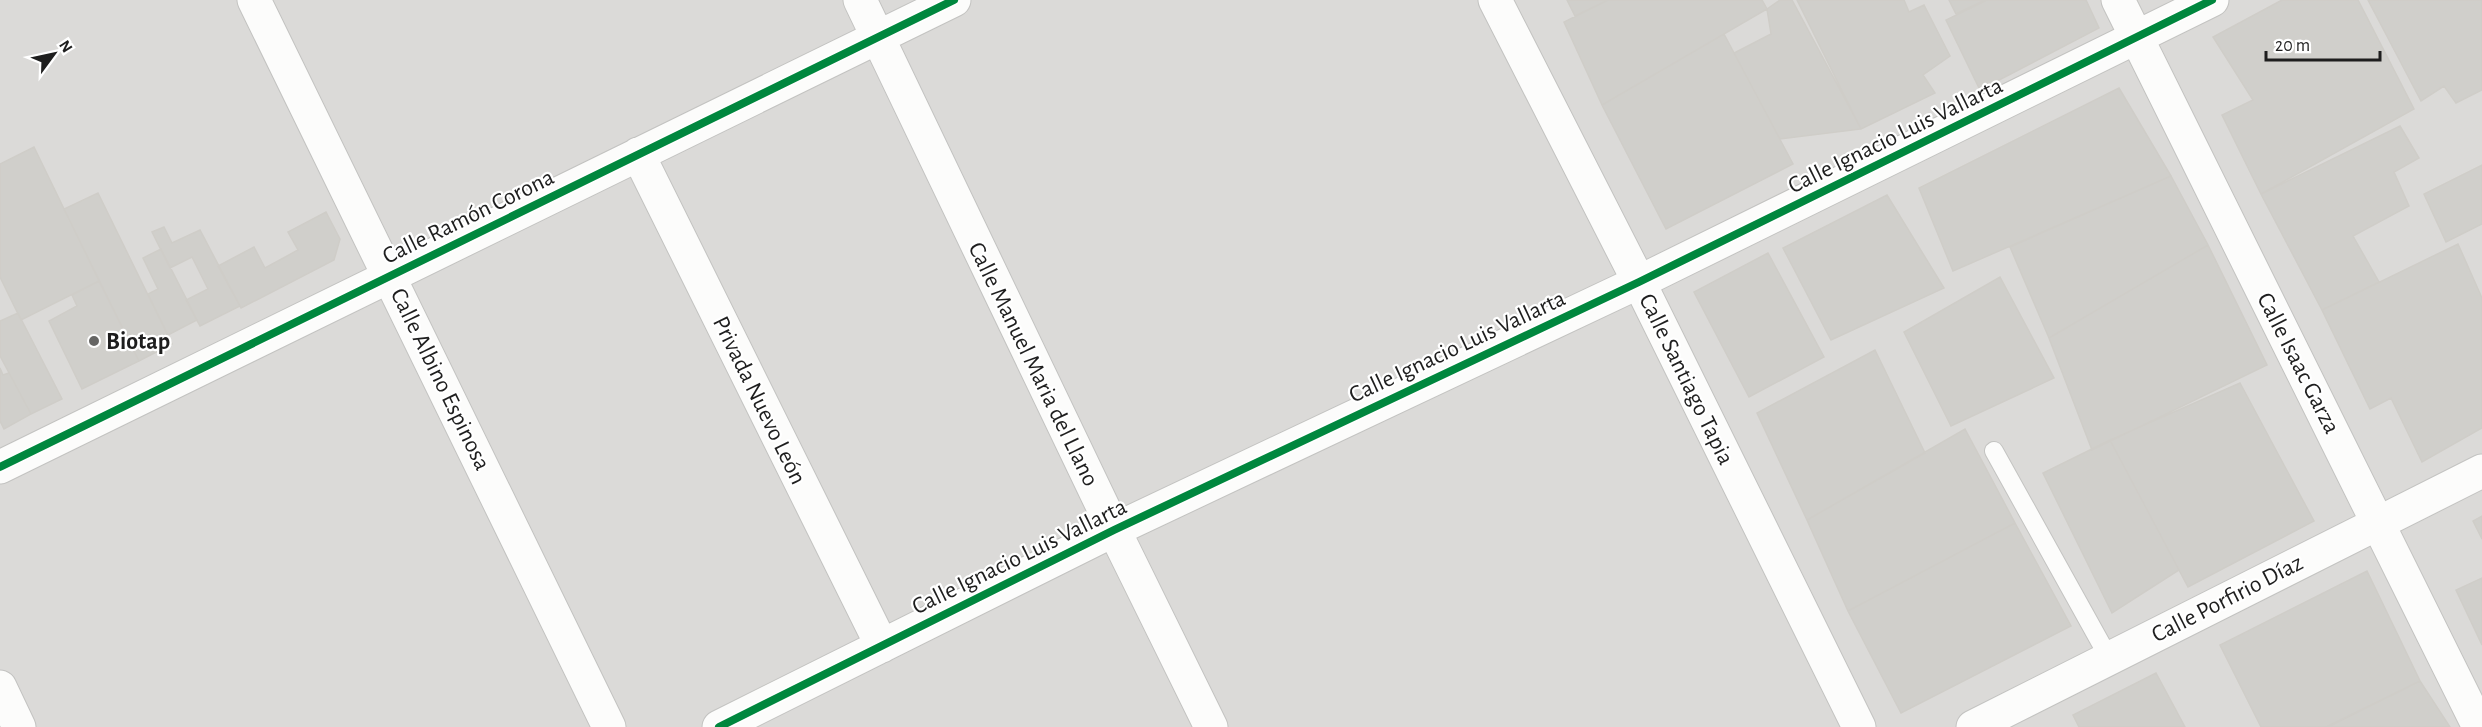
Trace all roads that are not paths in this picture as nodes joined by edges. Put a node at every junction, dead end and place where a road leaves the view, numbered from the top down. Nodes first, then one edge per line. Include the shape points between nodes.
1 (254, 0) edge
2 (860, 0) edge
3 (954, 0) edge
4 (1495, 0) edge
5 (2118, 0) edge
6 (2212, 0) edge
7 (878, 37) junction
8 (2136, 38) junction
9 (638, 154) junction
10 (391, 276) junction
11 (1639, 282) junction
12 (1994, 451) dead end
13 (0, 468) edge
14 (2482, 471) edge
15 (2378, 522) junction
16 (1114, 530) junction
17 (882, 646) junction
18 (2109, 658) junction
19 (0, 687) edge
20 (728, 725) edge
21 (19, 727) edge
22 (609, 727) edge
23 (1211, 727) edge
24 (1859, 727) edge
25 (1973, 727) edge
26 (2479, 727) edge

1 - 10 street, Calle Albino Espinosa
2 - 7 street, Calle Manuel Maria del Llano
3 - 7 street, Calle Ramón Corona
4 - 11 street, Calle Santiago Tapia
5 - 8 street, Calle Isaac Garza
6 - 8 street, Calle Ignacio Luis Vallarta
7 - 9 street, Calle Ramón Corona
7 - 16 street, Calle Manuel Maria del Llano
8 - 11 street, Calle Ignacio Luis Vallarta
8 - 15 street, Calle Isaac Garza
9 - 10 street, Calle Ramón Corona
9 - 17 street, Privada Nuevo León
10 - 13 street, Calle Ramón Corona
10 - 22 street, Calle Albino Espinosa
11 - 16 street, Calle Ignacio Luis Vallarta
11 - 24 street, Calle Santiago Tapia
12 - 18 lane
14 - 15 street, Calle Porfirio Díaz
15 - 18 street, Calle Porfirio Díaz
15 - 26 street, Calle Isaac Garza
16 - 17 street, Calle Ignacio Luis Vallarta
16 - 23 street, Calle Manuel Maria del Llano
17 - 20 street, Calle Ignacio Luis Vallarta
18 - 25 street, Calle Porfirio Díaz
19 - 21 street

